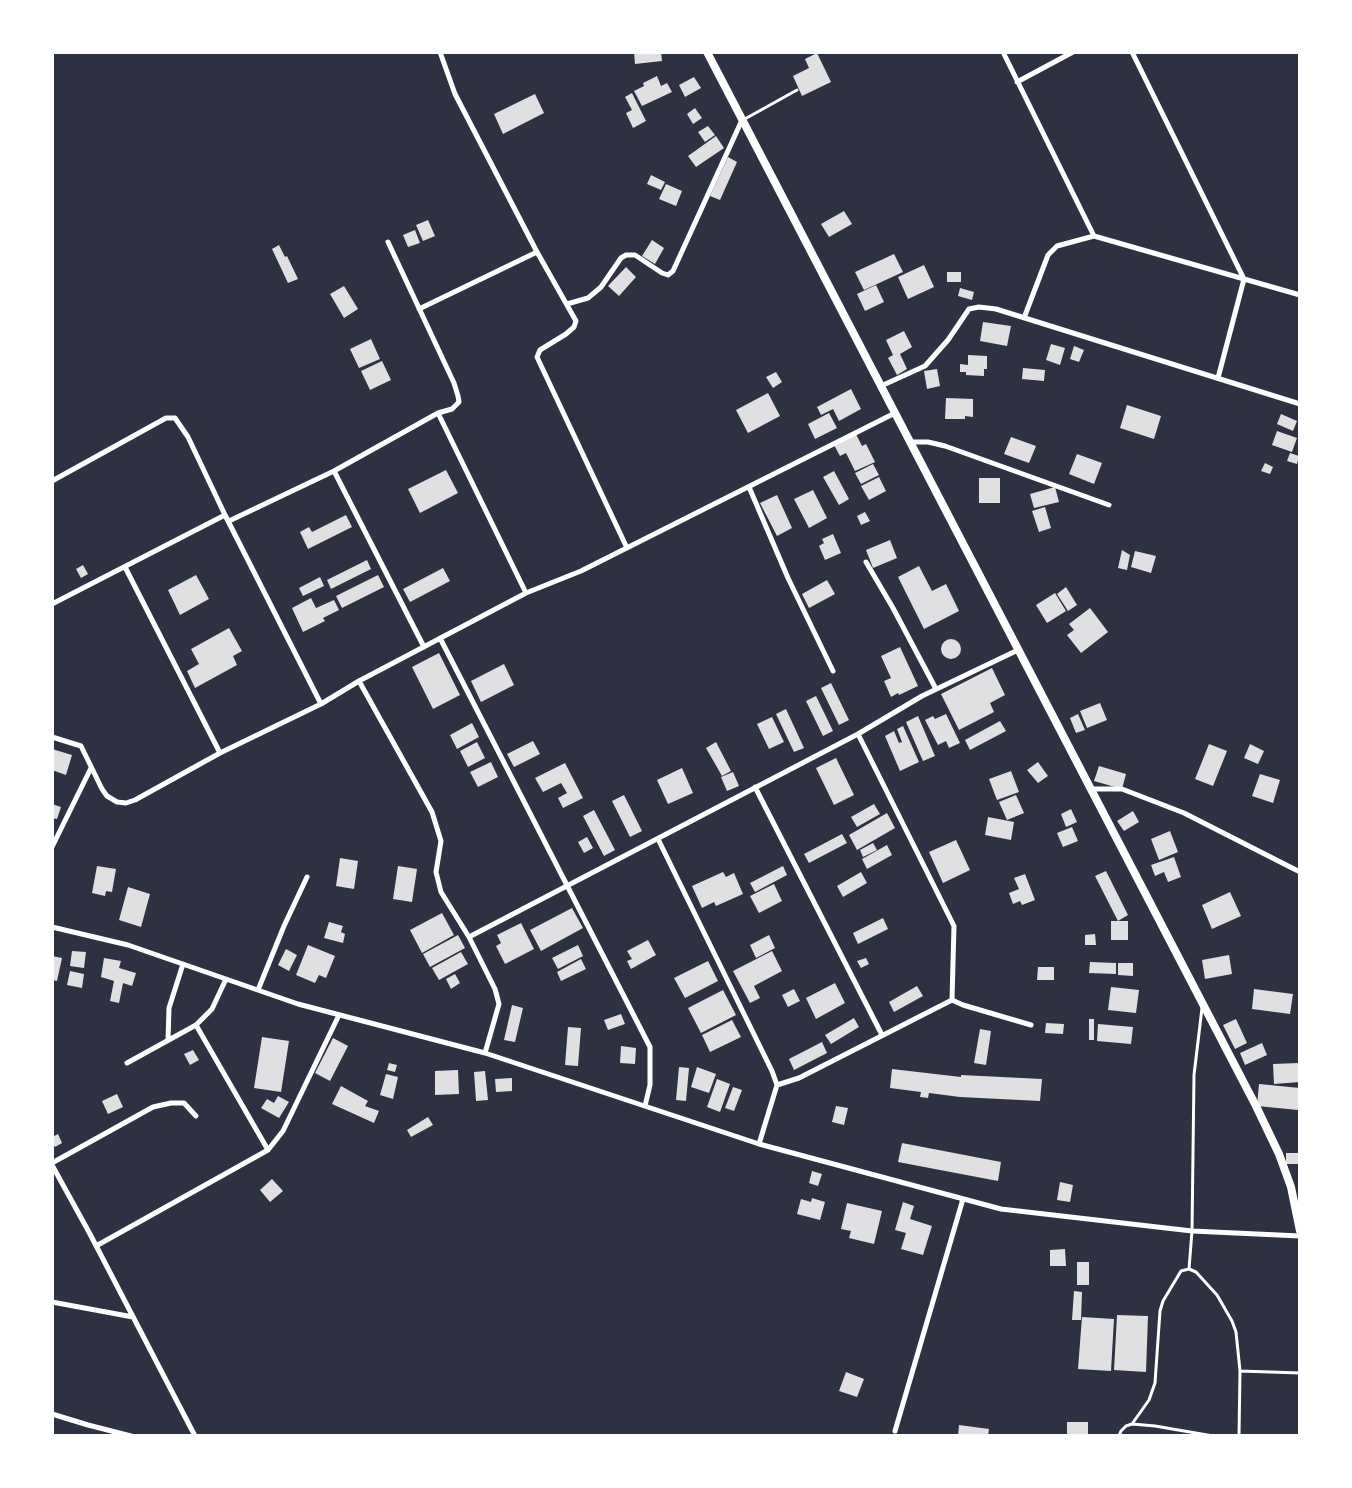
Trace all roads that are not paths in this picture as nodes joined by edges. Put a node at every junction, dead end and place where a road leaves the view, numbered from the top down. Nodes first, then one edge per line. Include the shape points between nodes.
1 (440, 52) edge
2 (707, 52) edge
3 (1003, 52) edge
4 (1073, 52) edge
5 (1132, 52) edge
6 (1018, 82) junction
7 (797, 90) dead end
8 (742, 120) junction
9 (1094, 236) junction
10 (388, 242) dead end
11 (537, 252) junction
12 (1244, 279) junction
13 (1300, 295) edge
14 (567, 304) junction
15 (419, 309) junction
16 (1024, 318) junction
17 (1218, 378) junction
18 (881, 386) junction
19 (1300, 404) edge
20 (895, 412) junction
21 (438, 413) junction
22 (910, 442) junction
23 (334, 471) junction
24 (52, 481) edge
25 (749, 487) junction
26 (1109, 505) dead end
27 (225, 515) junction
28 (229, 521) junction
29 (627, 548) junction
30 (866, 562) dead end
31 (125, 567) junction
32 (526, 593) junction
33 (52, 604) edge
34 (440, 638) junction
35 (424, 647) junction
36 (1018, 650) junction
37 (833, 671) dead end
38 (359, 681) junction
39 (936, 689) junction
40 (321, 704) junction
41 (858, 734) junction
42 (52, 736) edge
43 (220, 753) junction
44 (91, 768) junction
45 (755, 787) junction
46 (1090, 789) junction
47 (658, 838) junction
48 (52, 847) edge
49 (1300, 872) edge
50 (307, 877) dead end
51 (567, 886) junction
52 (52, 927) edge
53 (469, 937) junction
54 (183, 964) junction
55 (226, 979) junction
56 (258, 990) junction
57 (952, 1000) junction
58 (1203, 1004) junction
59 (339, 1015) junction
60 (196, 1025) junction
61 (1031, 1025) dead end
62 (882, 1035) junction
63 (168, 1040) junction
64 (485, 1053) junction
65 (127, 1063) dead end
66 (778, 1085) junction
67 (645, 1106) junction
68 (196, 1116) dead end
69 (759, 1144) junction
70 (268, 1150) junction
71 (52, 1164) edge
72 (963, 1199) junction
73 (1192, 1231) junction
74 (1300, 1231) edge
75 (1300, 1236) edge
76 (96, 1246) junction
77 (1189, 1269) junction
78 (52, 1302) edge
79 (133, 1317) junction
80 (1240, 1370) junction
81 (1300, 1373) edge
82 (52, 1414) edge
83 (1132, 1424) junction
84 (895, 1432) dead end
85 (131, 1436) edge
86 (195, 1436) edge
87 (1119, 1436) edge
88 (1213, 1436) edge
89 (1239, 1436) edge

1 - 11 street via 455,94
2 - 8 street
3 - 6 street
4 - 6 street
5 - 12 street
6 - 9 street
7 - 8 lane
8 - 14 street via 673,271 668,275 662,273 635,255 626,255 588,298
8 - 18 street
9 - 12 street
9 - 16 street via 1057,246 1048,255
10 - 15 street
11 - 14 street
11 - 15 street
12 - 13 street
12 - 17 street
14 - 29 street via 576,321 574,327 540,350 537,357
15 - 21 street via 458,396 458,402 452,409
16 - 17 street
16 - 18 street via 996,309 970,309 925,366
17 - 19 street
18 - 20 street
20 - 22 street
20 - 25 street
21 - 23 street
21 - 32 street
22 - 26 street via 945,446
22 - 36 street
23 - 28 street
23 - 35 street
24 - 27 street via 166,418 175,418 188,437
25 - 29 street
25 - 37 street
27 - 28 street
27 - 31 street
28 - 40 street
29 - 32 street via 581,572
30 - 39 street
31 - 33 street
31 - 43 street
32 - 34 street
34 - 35 street
34 - 51 street
35 - 38 street
36 - 39 street
36 - 46 street
38 - 40 street
38 - 53 street via 432,812 441,841 436,872 441,892
39 - 41 street
40 - 43 street
41 - 45 street
41 - 57 street via 954,926
42 - 44 street via 81,746
43 - 44 street via 136,800 126,802 117,802 107,796
44 - 48 street
45 - 47 street
45 - 62 street
46 - 49 street via 1122,790 1184,812
46 - 58 street
47 - 51 street
47 - 66 street
50 - 56 street
51 - 53 street
51 - 67 street via 650,1047 650,1086
52 - 54 street via 128,945
53 - 64 street via 499,1004
54 - 55 street
54 - 63 street via 169,1008
55 - 56 street
55 - 60 street via 212,1009
56 - 59 street
57 - 61 street
57 - 62 street
58 - 73 lane via 1194,1075
58 - 74 street via 1279,1154 1291,1187
59 - 64 street
59 - 70 street via 282,1131
60 - 63 street
60 - 70 street
62 - 66 street via 799,1078
63 - 65 street
64 - 67 street
66 - 69 street
67 - 69 street
68 - 71 street via 184,1103 153,1107
69 - 72 street
70 - 76 street
71 - 76 street
72 - 73 street via 1001,1209
72 - 84 street
73 - 75 street
73 - 77 lane
76 - 79 street
77 - 80 lane via 1196,1272 1217,1295 1232,1322
77 - 83 lane via 1181,1271 1163,1301 1155,1383 1149,1400
78 - 79 street
79 - 86 street
80 - 81 lane
80 - 89 lane
82 - 85 street
83 - 87 lane via 1126,1426
83 - 88 lane

